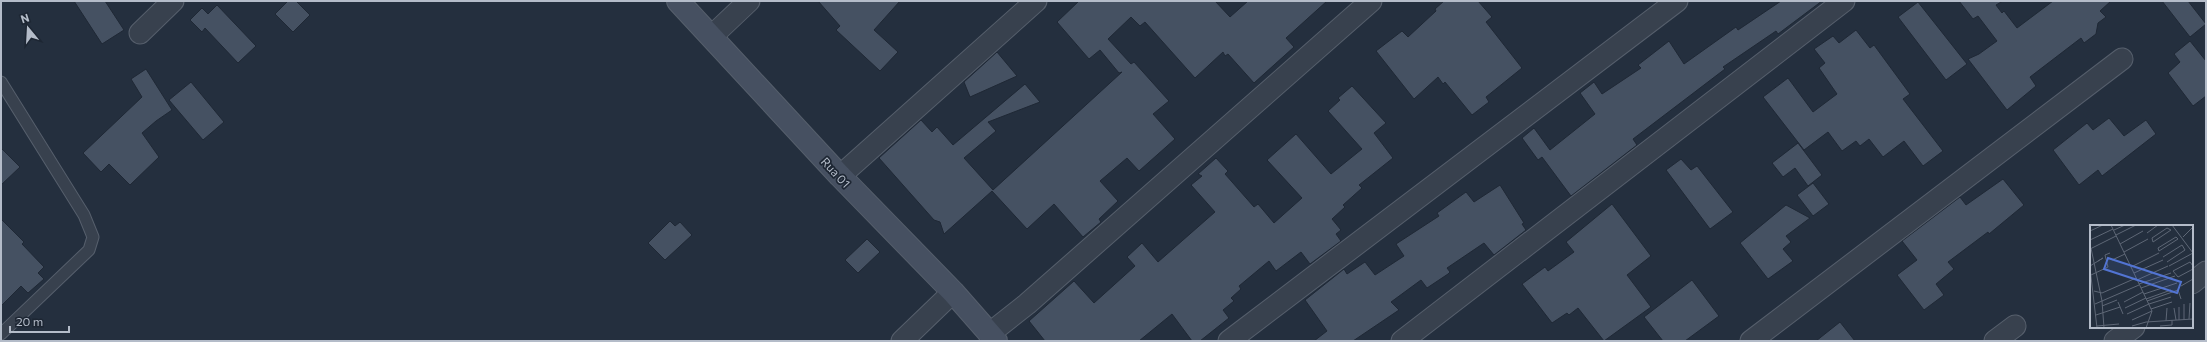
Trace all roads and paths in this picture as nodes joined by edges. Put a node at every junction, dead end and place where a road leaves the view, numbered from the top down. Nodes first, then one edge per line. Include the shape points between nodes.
1 (174, 1) edge
2 (678, 1) edge
3 (749, 1) edge
4 (1036, 1) edge
5 (1371, 1) edge
6 (1677, 1) edge
7 (1844, 1) edge
8 (140, 33) dead end
9 (712, 36) junction
10 (2122, 59) dead end
11 (1, 82) edge
12 (840, 176) junction
13 (2206, 272) edge
14 (2193, 281) edge
15 (953, 292) junction
16 (2015, 326) dead end
17 (2133, 328) edge
18 (1, 334) edge
19 (993, 337) edge
20 (902, 341) edge
21 (1229, 341) edge
22 (1402, 341) edge
23 (1751, 341) edge
24 (1995, 341) edge
25 (2115, 341) edge

1 - 8 street
2 - 9 street, Rua 01
3 - 9 street
4 - 12 street
5 - 19 street via 1027,304
6 - 21 street
7 - 22 street
9 - 12 street, Rua 01
10 - 23 street
11 - 18 lane via 84,215 94,238 89,250
12 - 15 street, Rua 01
13 - 14 street
15 - 19 street, Rua 01
15 - 20 street
16 - 24 street
17 - 25 street

